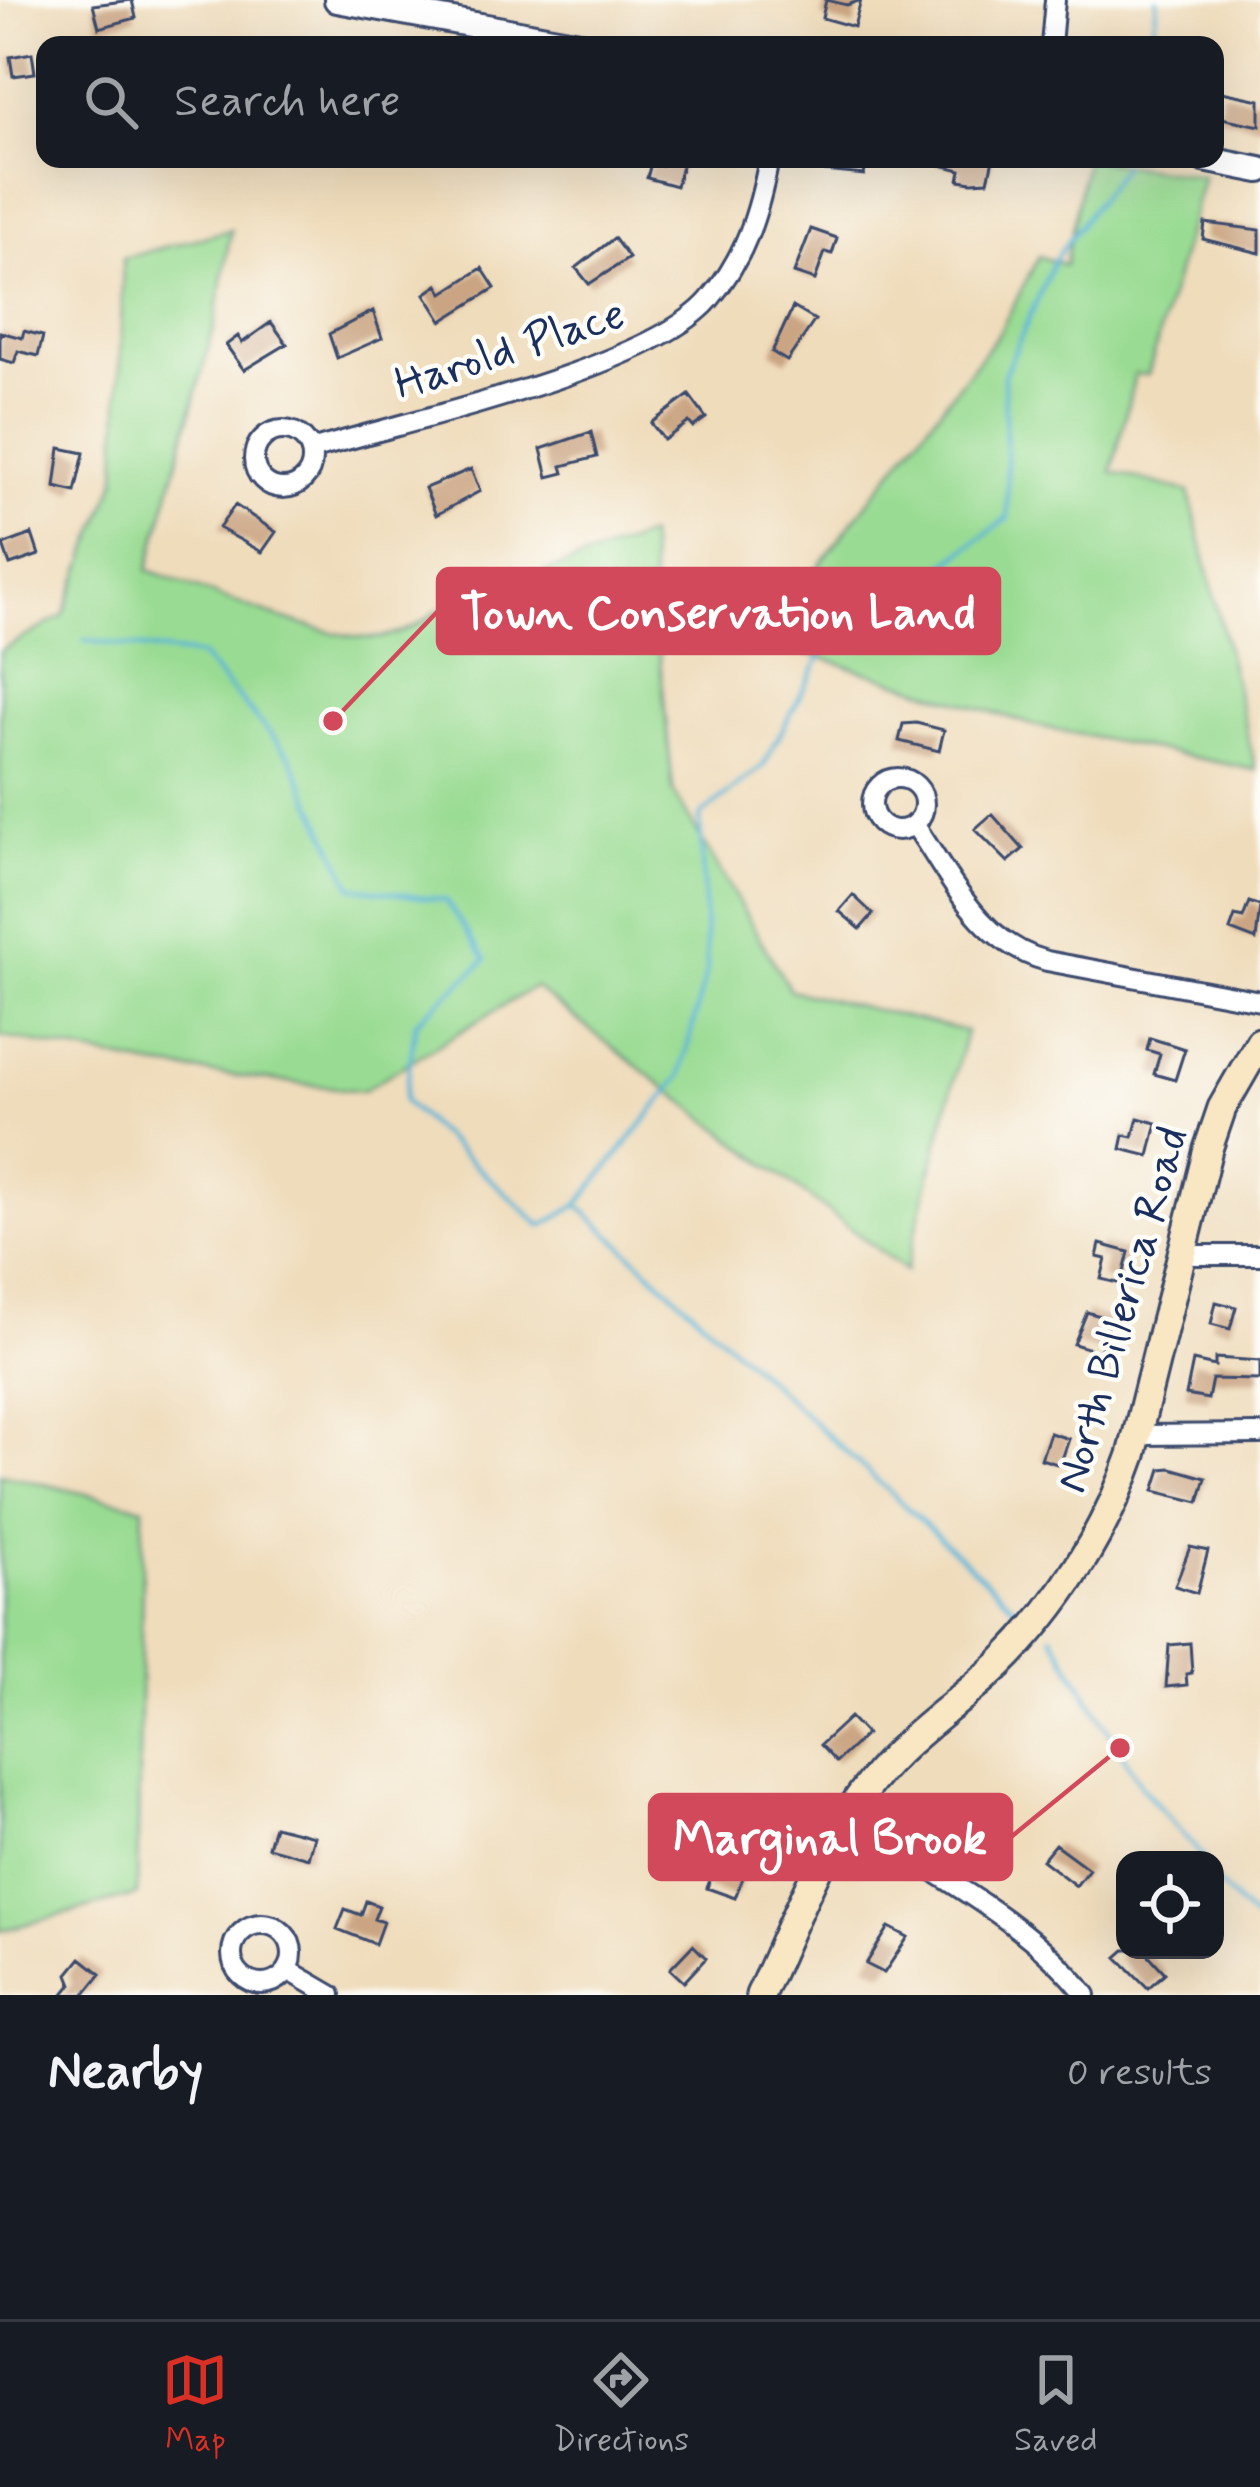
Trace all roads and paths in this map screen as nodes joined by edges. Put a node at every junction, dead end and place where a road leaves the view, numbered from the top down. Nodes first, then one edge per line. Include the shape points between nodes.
1 (337, 0) edge
2 (1055, 0) edge
3 (535, 36) edge
4 (1052, 36) edge
5 (1224, 163) edge
6 (768, 168) edge
7 (1260, 170) edge
8 (310, 450) dead end
9 (914, 824) dead end
10 (1260, 1000) edge
11 (1260, 1042) edge
12 (1179, 1255) junction
13 (1260, 1255) edge
14 (1260, 1434) edge
15 (1136, 1435) junction
16 (848, 1817) junction
17 (288, 1970) dead end
18 (331, 1995) edge
19 (760, 1995) edge
20 (1086, 1995) edge

1 - 3 street
2 - 4 street
5 - 7 street
6 - 8 street, Harold Place via 729,274 657,341
9 - 10 street via 977,919 1013,949
11 - 12 main road, North Billerica Road via 1222,1108
12 - 13 street
12 - 15 main road, North Billerica Road
14 - 15 street
15 - 16 main road, North Billerica Road via 1114,1502 1059,1596 1001,1663 907,1740
16 - 19 main road, North Billerica Road
16 - 20 street via 1027,1937
17 - 18 street

